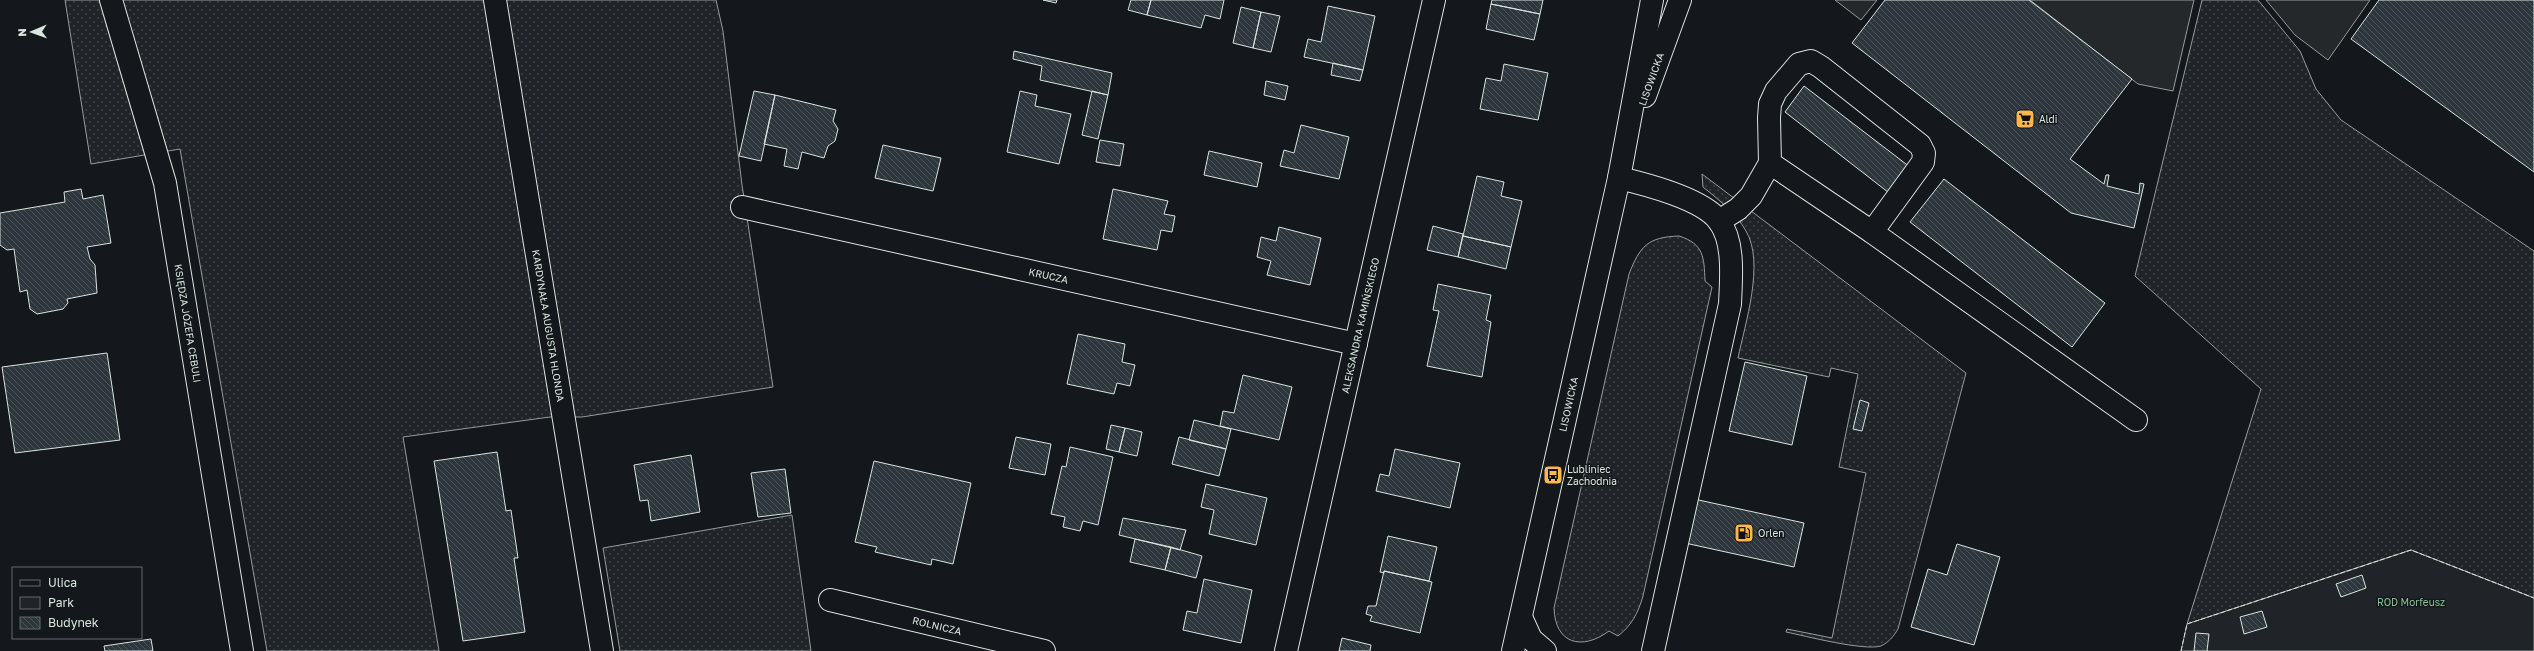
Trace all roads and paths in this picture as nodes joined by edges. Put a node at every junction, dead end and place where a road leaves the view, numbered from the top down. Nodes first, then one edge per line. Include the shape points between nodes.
1 (111, 0) edge
2 (495, 0) edge
3 (1434, 0) edge
4 (1652, 0) edge
5 (1680, 0) edge
6 (1770, 163) junction
7 (1621, 167) junction
8 (742, 207) dead end
9 (1719, 220) junction
10 (1872, 232) junction
11 (1356, 344) junction
12 (2136, 420) dead end
13 (830, 600) dead end
14 (1521, 617) junction
15 (242, 651) edge
16 (602, 651) edge
17 (1044, 651) edge
18 (1286, 651) edge
19 (1513, 651) edge
20 (1545, 651) edge
21 (1653, 651) edge

1 - 15 street, KSIĘDZA JÓZEFA CEBULI via 165,183
2 - 16 street, KARDYNAŁA AUGUSTA HLONDA
3 - 11 street, ALEKSANDRA KAMIŃSKIEGO
4 - 7 street, LISOWICKA
5 - 7 street, LISOWICKA
6 - 9 street via 1751,196 1738,209
6 - 10 street
6 - 10 street via 1770,104 1776,91 1791,72 1800,64 1811,61 1920,145 1924,153 1923,162
7 - 9 street via 1708,211
7 - 14 street, LISOWICKA
8 - 11 street, KRUCZA
9 - 21 street via 1729,252 1730,304
10 - 12 street
11 - 18 street, ALEKSANDRA KAMIŃSKIEGO
13 - 17 street, ROLNICZA
14 - 19 street, LISOWICKA
14 - 20 street via 1531,639

